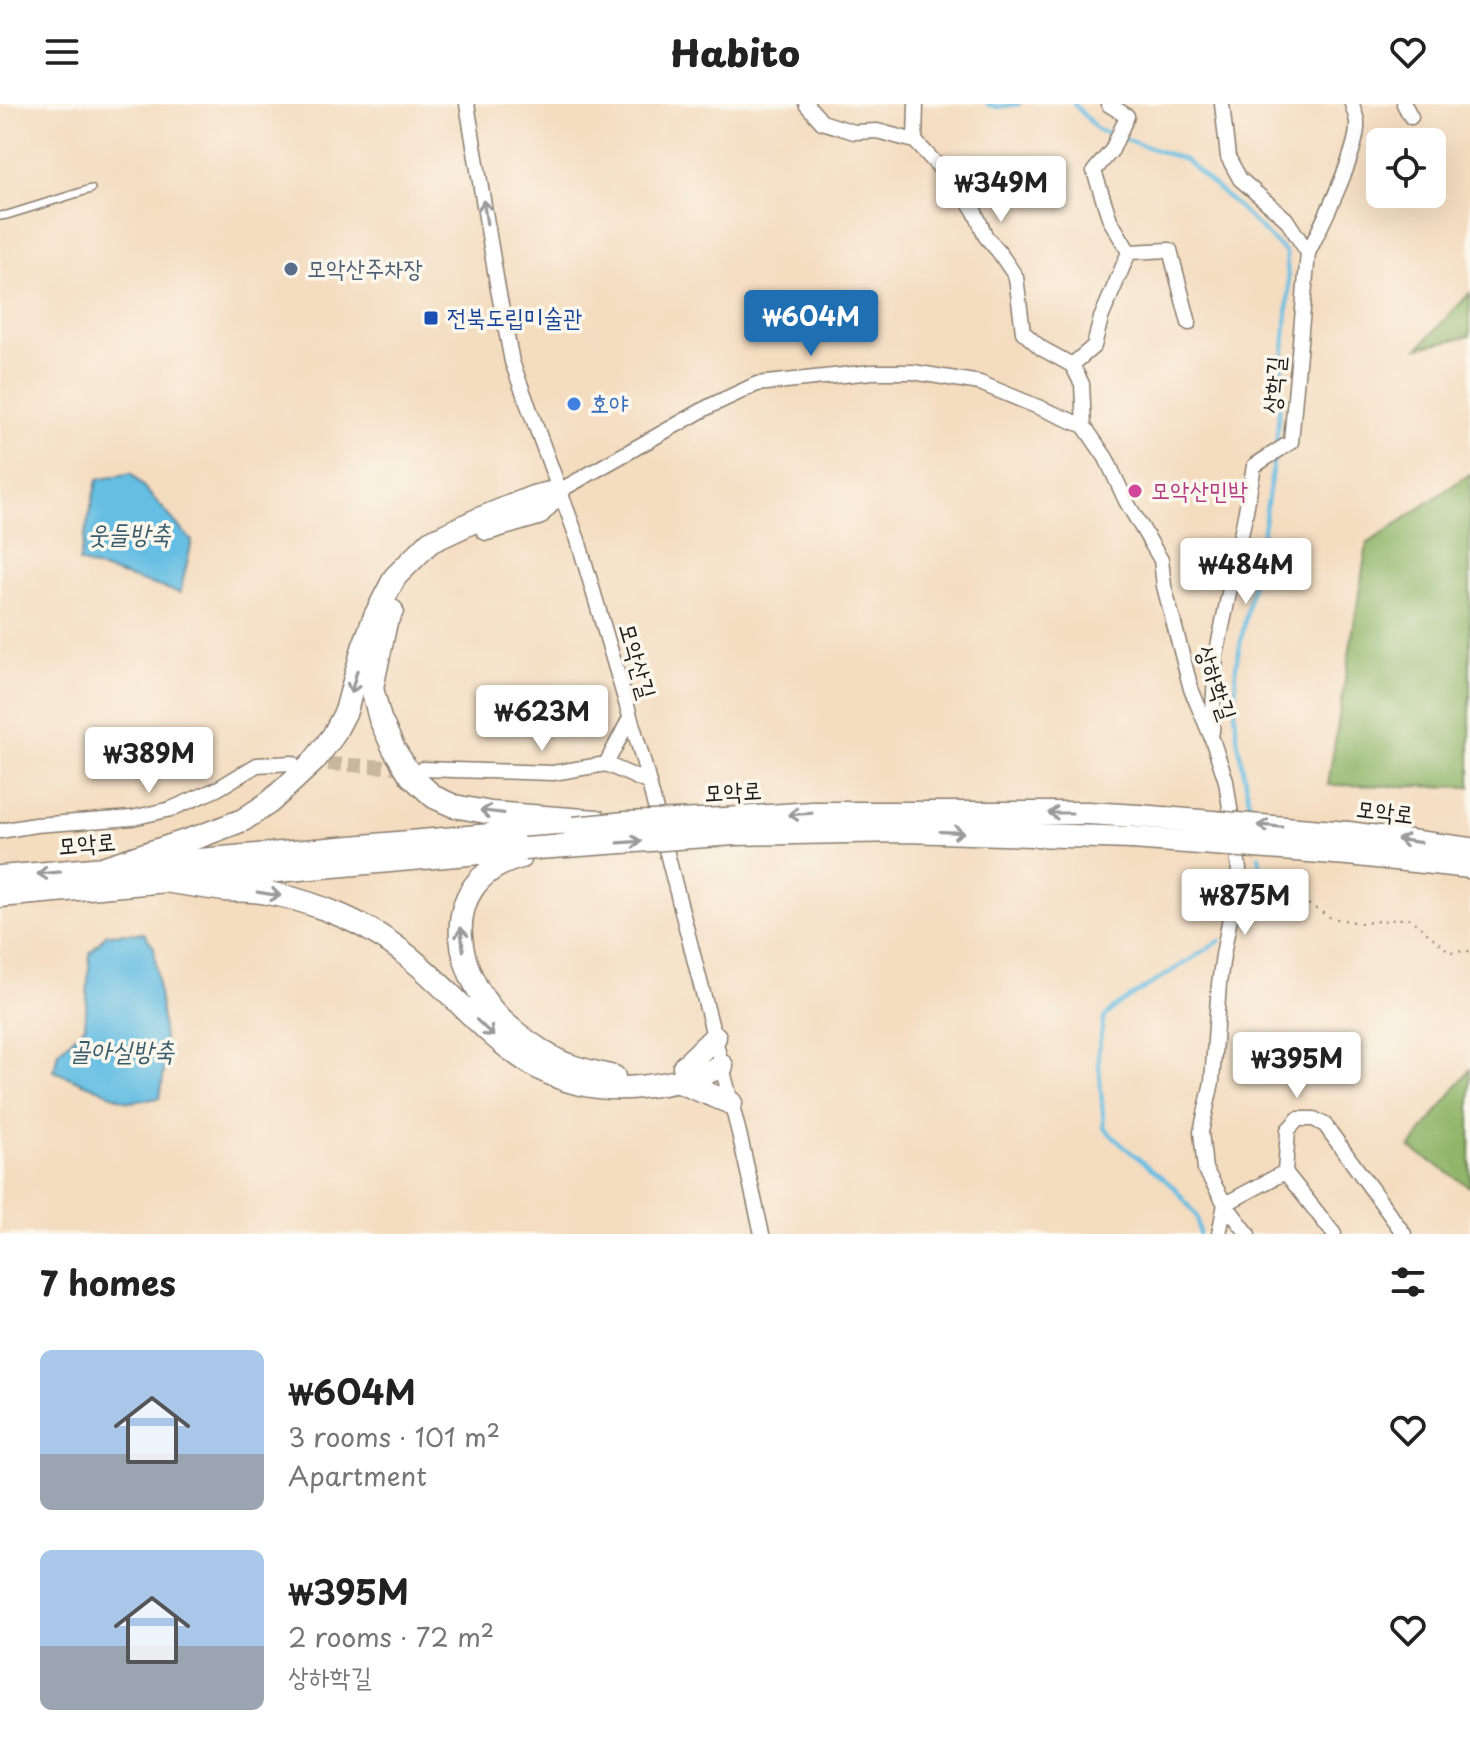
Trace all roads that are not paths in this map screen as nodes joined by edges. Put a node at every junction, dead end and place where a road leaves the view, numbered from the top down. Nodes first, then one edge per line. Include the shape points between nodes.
1 (467, 104) edge
2 (806, 104) edge
3 (916, 104) edge
4 (1108, 104) edge
5 (1222, 104) edge
6 (1352, 104) edge
7 (915, 141) junction
8 (91, 189) dead end
9 (0, 216) edge
10 (1129, 252) junction
11 (1308, 253) junction
12 (1189, 323) dead end
13 (1072, 365) junction
14 (1084, 426) junction
15 (559, 491) junction
16 (630, 718) junction
17 (1211, 736) junction
18 (292, 763) tunnel mouth
19 (606, 764) junction
20 (422, 769) tunnel mouth
21 (649, 783) junction
22 (626, 823) junction
23 (729, 826) junction
24 (0, 831) edge
25 (581, 836) junction
26 (1348, 843) junction
27 (1470, 849) edge
28 (1470, 867) edge
29 (96, 870) junction
30 (0, 877) edge
31 (164, 881) junction
32 (0, 896) edge
33 (715, 1037) junction
34 (722, 1066) junction
35 (681, 1075) junction
36 (731, 1103) junction
37 (1285, 1172) junction
38 (1225, 1204) junction
39 (762, 1234) edge
40 (1219, 1234) edge
41 (1248, 1234) edge
42 (1334, 1234) edge
43 (1404, 1234) edge

15 -> 1 street, 모악산길 via 512,362
2 - 7 street via 822,122
3 - 7 street
4 - 10 street via 1127,116 1112,150 1094,171 1110,220
5 - 11 street via 1228,157 1240,179 1286,219
6 - 11 street, 상학길 via 1357,125 1352,150
7 - 13 street via 963,193 986,237 1016,277 1023,332
8 - 9 lane
10 - 12 street via 1170,250
10 - 13 street via 1094,346
11 - 17 street, 상학길 via 1291,442 1254,466 1216,656
13 - 14 street via 1082,384
14 - 15 street via 980,383 913,372 771,382 710,406
14 - 17 street, 상하학길 via 1161,560 1191,689
15 - 16 street, 모악산길
22 -> 15 main road via 491,813 434,797 411,776 394,749 372,688 386,622 404,584 435,552 538,514
15 -> 29 main road via 430,542 395,577 375,616 346,711 333,736 270,802 243,820
16 - 19 street
16 - 21 street, 모악산길
17 - 38 street, 상하학길 via 1226,781 1239,869 1201,1132 1205,1169
18 - 24 street via 257,765 171,809
19 - 20 street via 553,773
19 - 21 street
21 - 33 street, 모악산길
22 - 23 main road, 모악로, bridge
22 - 25 main road, 모악로, bridge
25 -> 23 main road, 모악로, bridge
23 -> 26 main road, 모악로, bridge
26 -> 23 main road, 모악로, bridge via 1088,813 812,813
25 - 29 main road, 모악로
25 - 31 main road, 모악로, bridge via 524,849
35 -> 25 main road via 613,1077 564,1064 512,1030 468,972 459,933 465,902 483,875 504,861
27 -> 26 main road, 모악로
26 - 28 main road, 모악로
29 -> 30 main road, 모악로
31 - 32 main road, 모악로
31 -> 35 main road via 266,893 336,914 380,936 430,974 500,1042 539,1070 574,1084 624,1089
33 - 34 street, 모악산길
33 - 35 main road
34 - 35 main road via 702,1076
34 - 36 street, 모악산길
35 - 36 main road
36 - 39 street, 모악산길
37 - 38 street
37 - 42 street
37 - 43 street via 1288,1130 1298,1119 1314,1119 1325,1125
38 - 40 street
38 - 41 street, 상하학길

